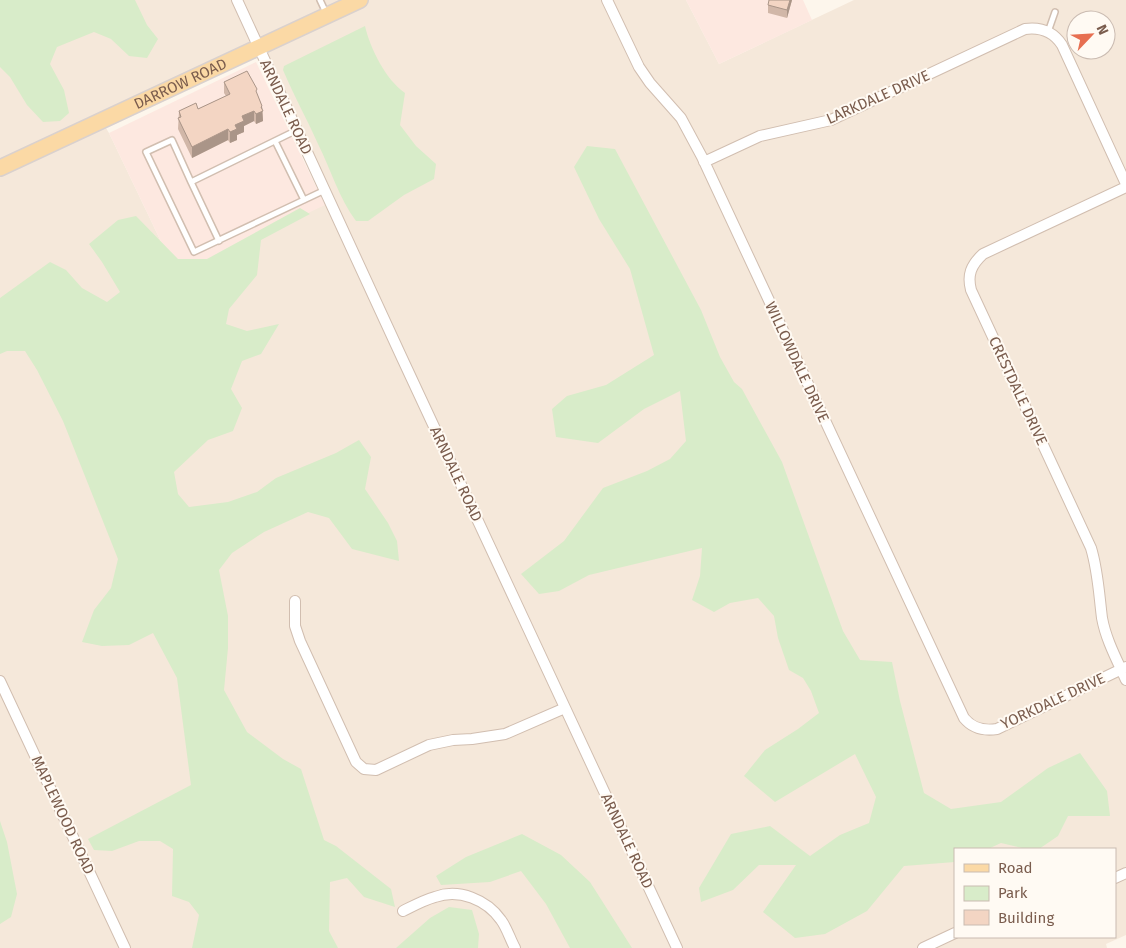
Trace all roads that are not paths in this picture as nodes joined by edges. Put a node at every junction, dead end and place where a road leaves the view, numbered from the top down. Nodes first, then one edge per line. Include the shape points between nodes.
1 (237, 0) edge
2 (320, 0) edge
3 (360, 0) edge
4 (607, 0) edge
5 (1055, 12) dead end
6 (327, 15) junction
7 (1048, 32) junction
8 (258, 47) junction
9 (297, 130) junction
10 (275, 141) junction
11 (704, 162) junction
12 (0, 168) edge
13 (191, 182) junction
14 (1126, 186) edge
15 (325, 190) junction
16 (304, 200) junction
17 (219, 241) junction
18 (295, 600) dead end
19 (1123, 668) edge
20 (1126, 680) edge
21 (0, 681) edge
22 (565, 708) junction
23 (979, 729) joint
24 (403, 911) dead end
25 (954, 933) edge
26 (125, 948) edge
27 (514, 948) edge
28 (677, 948) edge
29 (923, 948) edge

1 - 8 street, ARNDALE ROAD
2 - 6 lane
3 - 6 main road, DARROW ROAD
4 - 11 street, WILLOWDALE DRIVE via 639,67 688,128
5 - 7 lane
6 - 8 main road, DARROW ROAD
7 - 11 street, LARKDALE DRIVE via 1024,29 831,120 760,136
7 - 14 street via 1062,45
8 - 9 street, ARNDALE ROAD
8 - 12 main road, DARROW ROAD
9 - 10 lane
9 - 15 street, ARNDALE ROAD
10 - 13 lane
10 - 16 lane
11 - 23 street, WILLOWDALE DRIVE via 960,713
13 - 17 lane
13 - 17 lane via 172,140 146,152 194,252
14 - 19 street, CRESTDALE DRIVE via 983,254 973,264 969,282 1091,548 1104,624 1109,642
15 - 16 lane
15 - 22 street, ARNDALE ROAD
16 - 17 lane
18 - 22 street via 295,626 300,641 356,762 364,769 376,770 438,742 505,734
19 - 20 street, CRESTDALE DRIVE
19 - 23 street, YORKDALE DRIVE via 997,728
21 - 26 street, MAPLEWOOD ROAD
22 - 28 street, ARNDALE ROAD
24 - 27 street via 436,896 468,896 484,904 502,921
25 - 29 street

